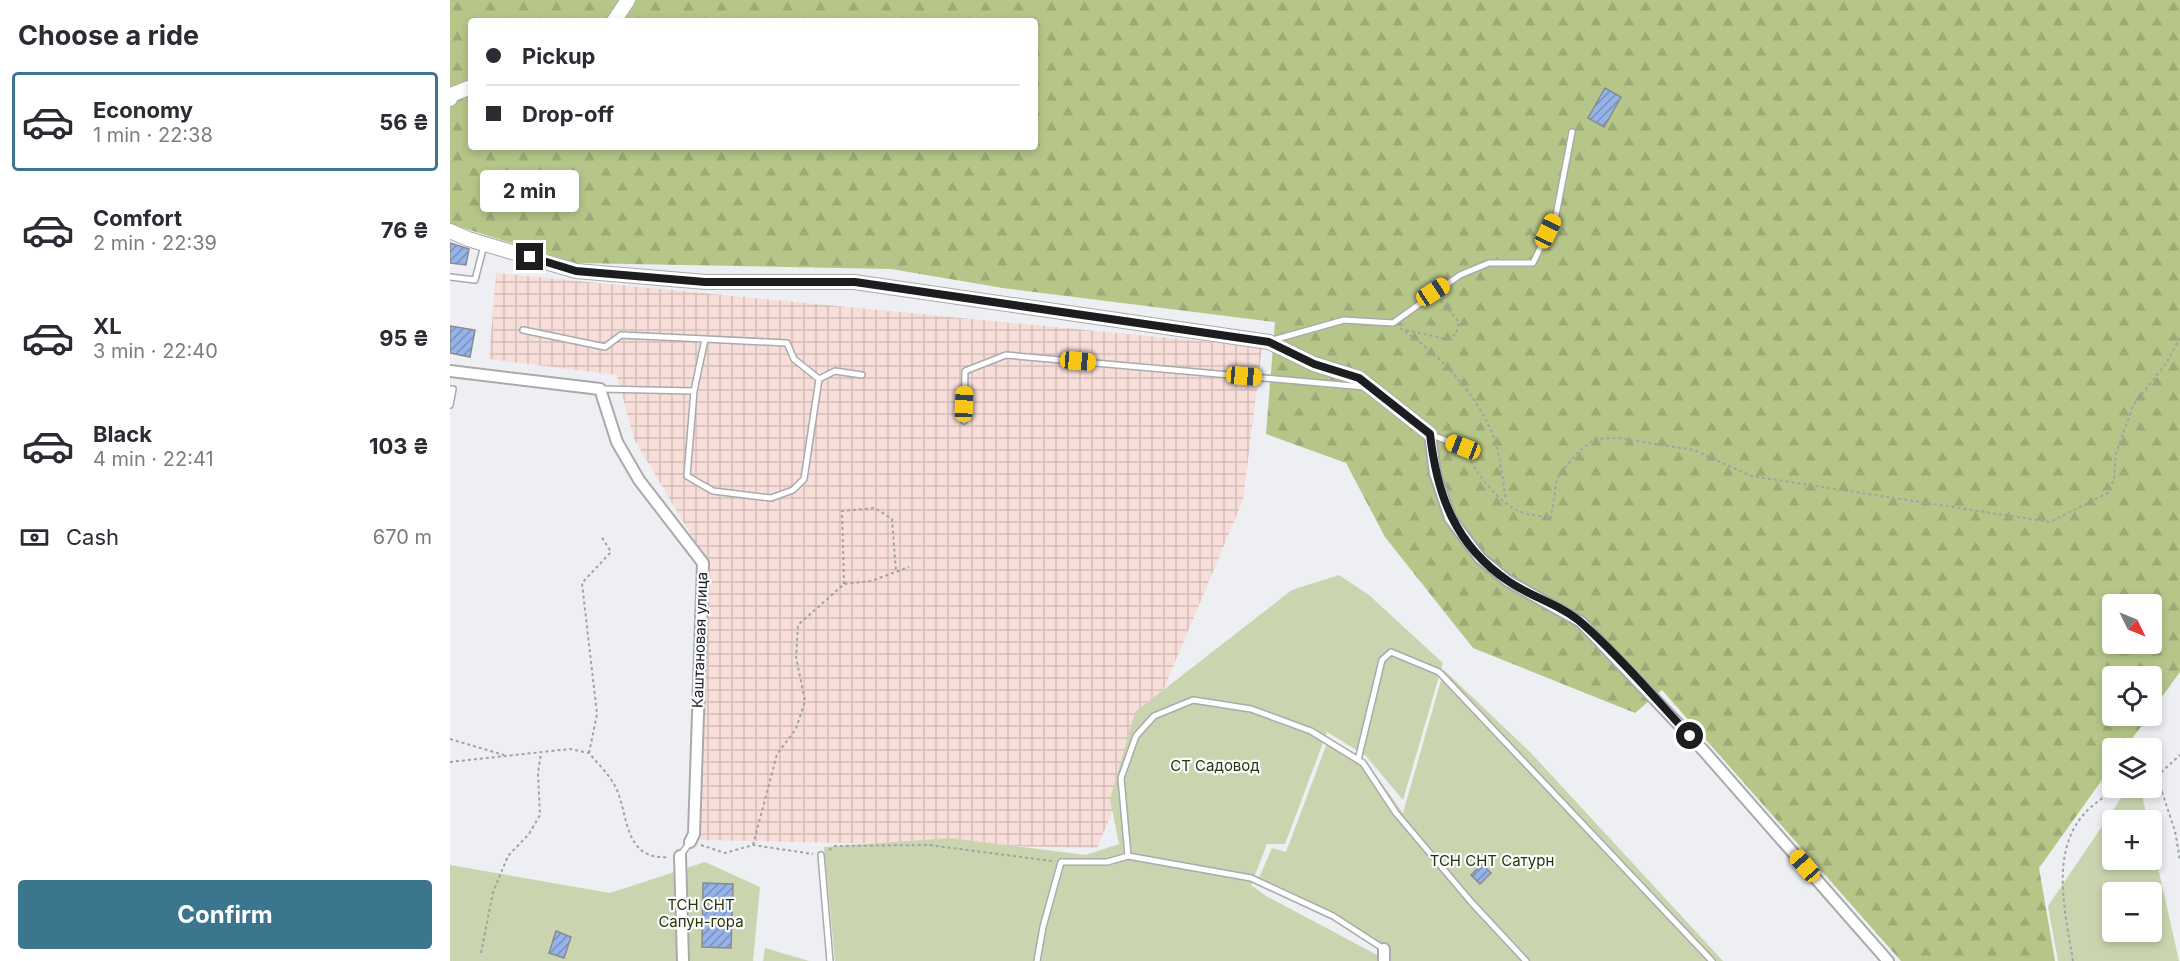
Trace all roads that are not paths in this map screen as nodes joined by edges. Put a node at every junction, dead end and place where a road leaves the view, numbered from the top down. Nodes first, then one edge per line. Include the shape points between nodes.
1 (628, 0) edge
2 (617, 18) edge
3 (468, 88) edge
4 (450, 96) edge
5 (1572, 132) dead end
6 (450, 231) edge
7 (484, 244) junction
8 (450, 277) edge
9 (523, 330) dead end
10 (705, 339) junction
11 (1269, 342) junction
12 (450, 371) edge
13 (862, 375) dead end
14 (819, 380) junction
15 (1374, 388) junction
16 (450, 389) edge
17 (600, 389) junction
18 (694, 391) junction
19 (450, 405) edge
20 (964, 421) dead end
21 (1430, 434) junction
22 (1463, 447) road end
23 (1358, 760) junction
24 (690, 842) joint
25 (821, 855) road end
26 (680, 856) joint
27 (1128, 856) junction
28 (1384, 949) joint
29 (682, 961) edge
30 (830, 961) edge
31 (1037, 961) edge
32 (1384, 961) edge
33 (1526, 961) edge
34 (1712, 961) edge
35 (1888, 961) edge

1 - 2 street
3 - 4 street
5 - 11 lane via 1556,215 1533,263 1490,263 1460,275 1393,323 1344,320
6 - 7 street
7 - 8 lane via 475,280
7 - 11 street via 576,271 705,282 855,282
9 - 10 lane via 604,347 621,335
10 - 14 lane via 787,343 794,359
10 - 18 lane
11 - 15 street via 1314,364 1359,378
12 - 17 street
13 - 14 lane via 835,371
14 - 18 lane via 804,479 793,490 771,498 713,491 687,476
15 - 20 lane via 1006,355 965,371
15 - 21 street
16 - 19 lane
17 - 18 lane
17 - 24 street, Каштановая улица via 617,442 639,480 702,562 694,834
21 - 22 lane
21 - 35 street via 1435,473 1450,518 1480,558 1508,581 1581,622 1703,750
23 - 27 lane via 1311,731 1251,709 1194,700 1154,716 1136,735 1121,778
23 - 33 lane via 1396,813
23 - 34 lane via 1382,660 1391,652 1439,672
24 - 26 lane, Каштановая улица
25 - 30 lane
26 - 29 street
27 - 28 lane via 1251,878 1333,916
27 - 31 lane via 1107,862 1061,862
28 - 32 street

